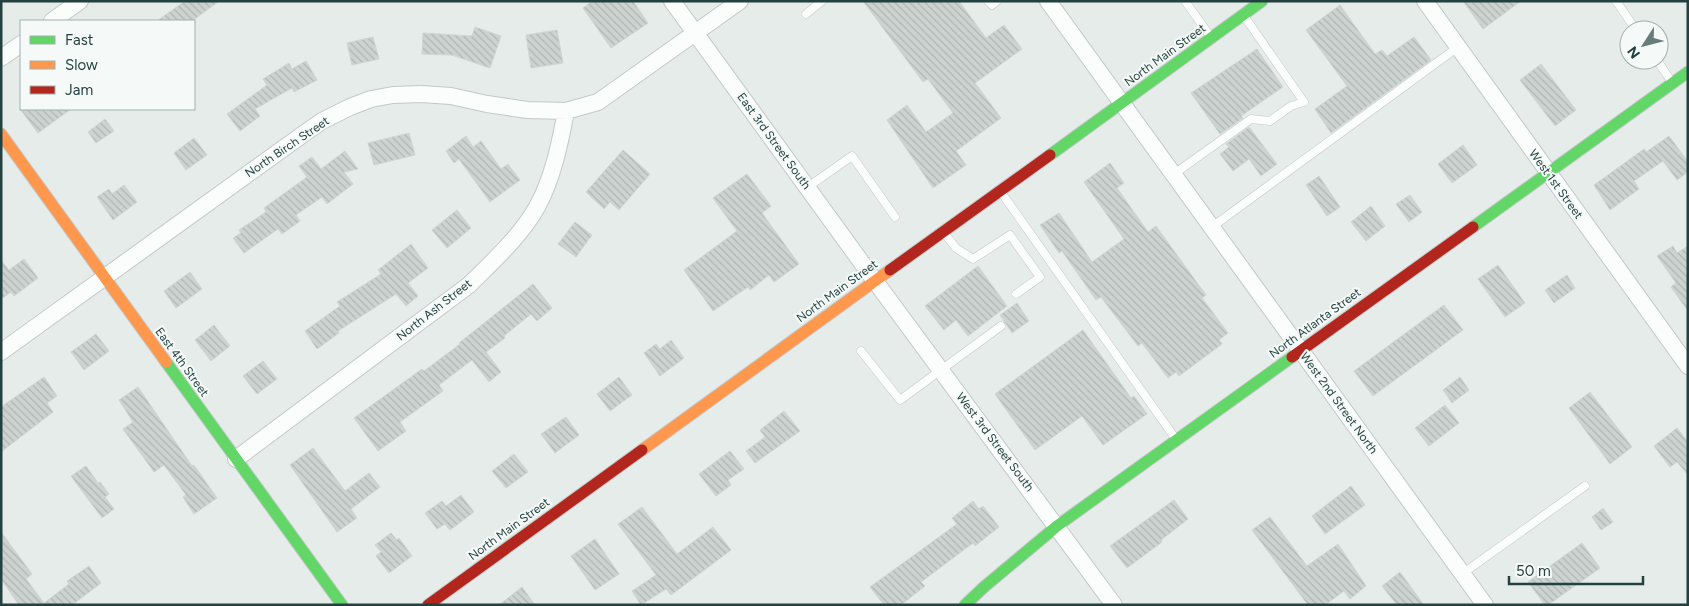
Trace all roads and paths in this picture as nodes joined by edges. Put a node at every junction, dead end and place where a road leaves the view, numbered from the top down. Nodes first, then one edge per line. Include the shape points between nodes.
1 (80, 1) edge
2 (672, 1) edge
3 (740, 1) edge
4 (822, 1) edge
5 (988, 1) edge
6 (997, 1) edge
7 (1048, 1) edge
8 (1184, 1) edge
9 (1262, 1) edge
10 (1425, 1) edge
11 (1616, 1) edge
12 (806, 14) dead end
13 (1243, 15) junction
14 (53, 20) edge
15 (1629, 20) edge
16 (695, 33) junction
17 (1212, 38) junction
18 (20, 45) edge
19 (1458, 46) junction
20 (1, 58) edge
21 (1664, 70) edge
22 (1688, 72) edge
23 (1673, 83) junction
24 (1122, 103) junction
25 (566, 111) junction
26 (1, 134) edge
27 (1547, 173) junction
28 (1174, 174) junction
29 (808, 187) junction
30 (1000, 191) junction
31 (895, 217) dead end
32 (1212, 226) junction
33 (943, 232) junction
34 (104, 277) junction
35 (875, 281) junction
36 (1016, 294) dead end
37 (1001, 326) dead end
38 (861, 351) dead end
39 (1301, 351) junction
40 (1, 352) edge
41 (1688, 366) edge
42 (941, 370) junction
43 (1177, 441) junction
44 (236, 459) junction
45 (1585, 486) dead end
46 (1057, 526) junction
47 (1462, 574) junction
48 (342, 605) edge
49 (428, 605) edge
50 (965, 605) edge
51 (1114, 605) edge
52 (1486, 605) edge

1 - 14 street
2 - 16 street, East 3rd Street South
3 - 16 street, North Birch Street
4 - 12 lane
5 - 6 lane via 992,6
7 - 24 street, West 2nd Street North
8 - 17 lane
9 - 13 street, North Main Street
10 - 19 street, West 1st Street
11 - 15 lane
13 - 17 street, North Main Street
13 - 28 lane via 1304,102 1291,106 1270,120 1251,119
16 - 25 street, North Birch Street via 598,102
16 - 29 street, East 3rd Street South
17 - 24 street, North Main Street
18 - 20 street
19 - 27 street, West 1st Street
19 - 32 lane
21 - 23 lane
22 - 23 street, North Atlanta Street
23 - 27 street, North Atlanta Street
24 - 28 street, West 2nd Street North
24 - 30 street, North Main Street
25 - 34 street, North Birch Street via 527,110 421,94 371,99 357,104 315,125
25 - 44 street, North Ash Street via 551,176 537,206 495,259 468,285
26 - 34 street, East 4th Street
27 - 39 street, North Atlanta Street
27 - 41 street, West 1st Street
28 - 32 street, West 2nd Street North
29 - 31 lane via 852,156
29 - 35 street, East 3rd Street South
30 - 33 street, North Main Street
30 - 43 lane
32 - 39 street, West 2nd Street North
33 - 35 street, North Main Street
33 - 36 lane via 956,248 973,259 1010,235 1040,277
34 - 40 street, North Birch Street
34 - 44 street, East 4th Street
35 - 42 street, West 3rd Street South
35 - 49 street, North Main Street
37 - 42 lane
38 - 42 lane via 900,400
39 - 43 street, North Atlanta Street
39 - 47 street, West 2nd Street North
42 - 46 street, West 3rd Street South
43 - 46 street, North Atlanta Street
44 - 48 street, East 4th Street
45 - 47 lane
46 - 50 street, North Atlanta Street
46 - 51 street, West 3rd Street South
47 - 52 street, West 2nd Street North

